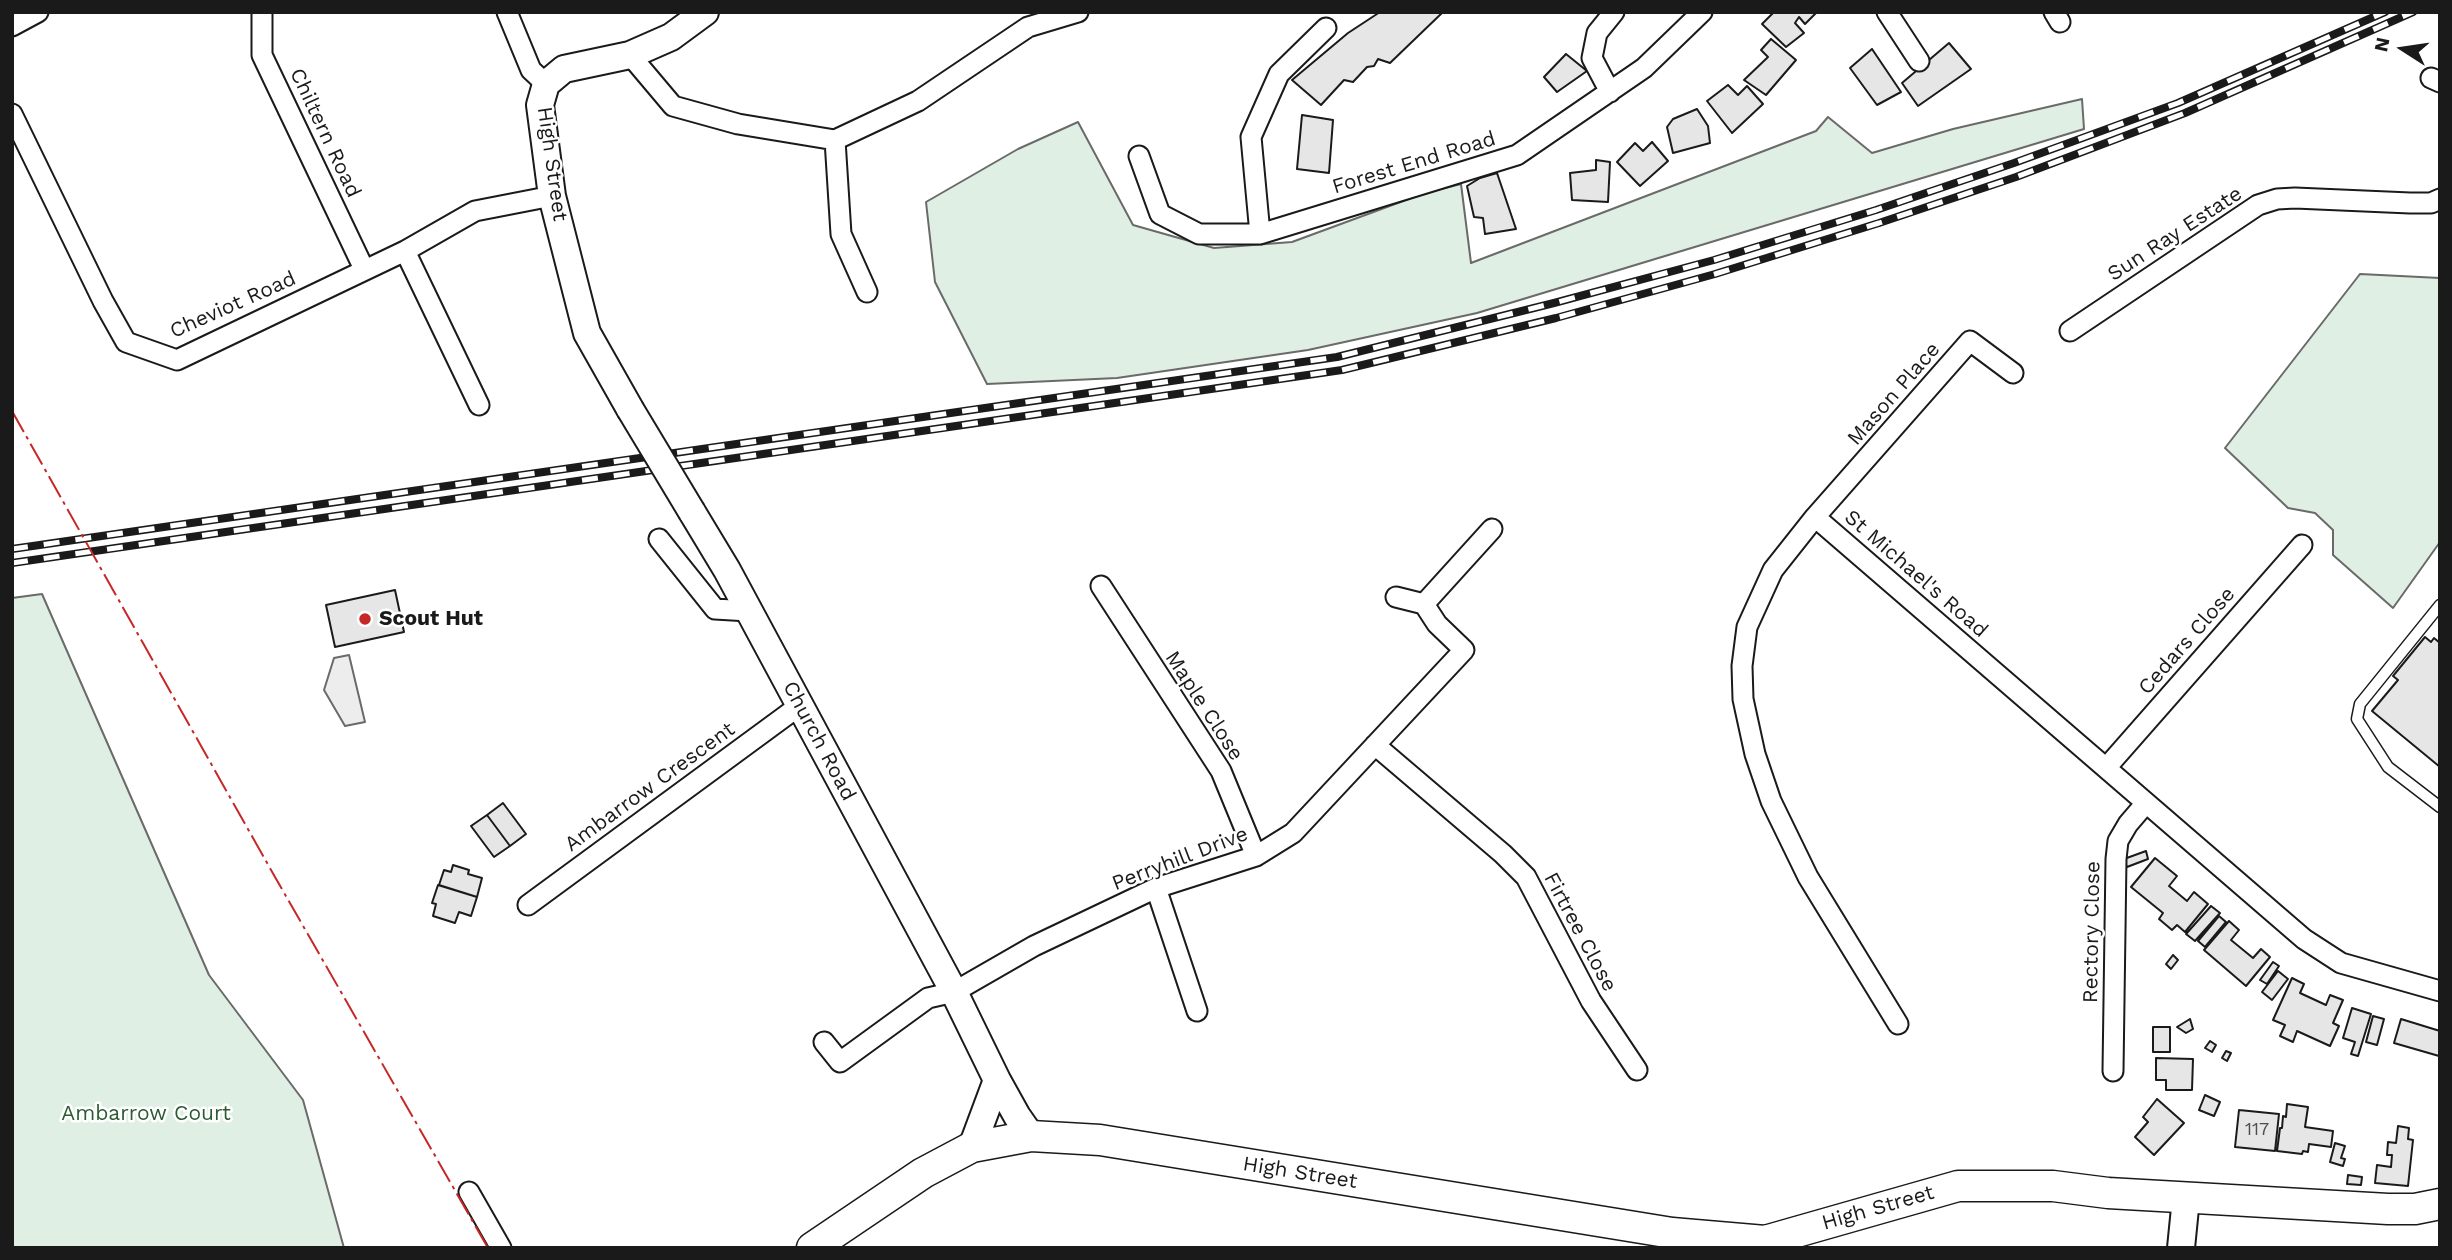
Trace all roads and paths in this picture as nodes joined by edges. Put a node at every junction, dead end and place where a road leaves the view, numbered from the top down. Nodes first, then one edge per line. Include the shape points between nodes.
1 (38, 12) edge
2 (262, 12) edge
3 (507, 12) edge
4 (705, 12) edge
5 (1078, 12) edge
6 (1614, 12) edge
7 (1702, 12) edge
8 (1887, 12) edge
9 (1025, 20) edge
10 (12, 26) edge
11 (1326, 28) dead end
12 (630, 55) junction
13 (1919, 61) dead end
14 (546, 84) junction
15 (1610, 92) junction
16 (12, 114) edge
17 (835, 140) junction
18 (1139, 156) dead end
19 (552, 196) junction
20 (2440, 199) edge
21 (1260, 234) junction
22 (405, 251) junction
23 (364, 269) junction
24 (867, 292) dead end
25 (2070, 331) dead end
26 (2013, 373) dead end
27 (479, 405) dead end
28 (630, 408) joint
29 (1815, 517) junction
30 (1492, 529) dead end
31 (659, 539) dead end
32 (2302, 545) dead end
33 (1101, 586) dead end
34 (1396, 597) dead end
35 (1424, 604) junction
36 (2440, 604) edge
37 (749, 611) junction
38 (799, 706) junction
39 (1375, 745) junction
40 (2106, 768) junction
41 (2146, 803) junction
42 (2440, 807) edge
43 (1256, 856) junction
44 (1156, 888) junction
45 (528, 905) dead end
46 (2440, 991) edge
47 (954, 992) junction
48 (1197, 1010) dead end
49 (1898, 1024) dead end
50 (824, 1042) dead end
51 (1637, 1070) dead end
52 (2113, 1071) dead end
53 (997, 1080) junction
54 (1031, 1136) junction
55 (972, 1147) junction
56 (469, 1192) dead end
57 (2186, 1198) junction
58 (2438, 1206) edge
59 (501, 1248) edge
60 (812, 1248) edge
61 (2181, 1248) edge

1 - 10 street
2 - 23 street, Chiltern Road via 262,55
3 - 14 street via 531,70
4 - 12 street, High Street via 671,37
5 - 9 street
6 - 15 street via 1597,33 1592,58
7 - 15 street, Forest End Road via 1644,68
8 - 13 street
9 - 17 street via 918,102
11 - 21 street via 1279,74 1251,137
12 - 14 street, High Street via 564,69
12 - 17 street via 673,106 738,124
14 - 19 street, High Street via 540,105
15 - 21 street, Forest End Road via 1517,155
16 - 23 street, Cheviot Road via 126,342 177,360
17 - 24 street via 841,234
18 - 21 street, Forest End Road via 1160,214 1199,234
19 - 22 street, Cheviot Road via 475,211
19 - 28 street, High Street via 587,332
20 - 25 street, Sun Ray Estate via 2410,203 2295,198 2258,205
22 - 23 street, Cheviot Road
22 - 27 street
26 - 29 street, Mason Place via 1970,341
28 - 37 street, Church Road, bridge
29 - 40 street, St Michael's Road
29 - 49 street, St Michael's Road via 1773,570 1747,627 1743,699 1771,801 1808,877
30 - 35 street
31 - 37 street via 716,609
32 - 40 street, Cedars Close
33 - 43 street, Maple Close via 1221,771
34 - 35 street
35 - 39 street, Perryhill Drive via 1464,650
36 - 42 lane via 2360,704 2357,719 2388,768
37 - 38 street, Church Road
38 - 45 street, Ambarrow Crescent
38 - 47 street, Church Road
39 - 43 street, Perryhill Drive via 1293,833
39 - 51 street, Firtree Close via 1526,877 1591,1001
40 - 41 street, St Michael's Road
41 - 46 street, St Michael's Road via 2304,939 2341,963
41 - 52 street, Rectory Close via 2118,841
43 - 44 street, Perryhill Drive
44 - 47 street, Perryhill Drive via 1034,946
44 - 48 street
47 - 50 street, Perryhill Drive via 928,998 841,1062
47 - 53 street, Church Road
53 - 54 street, Church Road
53 - 55 street
54 - 55 main road, High Street
54 - 57 main road, High Street via 1100,1140 1672,1233 1765,1241 1958,1186 2053,1186
55 - 60 main road, High Street via 923,1173
56 - 59 street
57 - 58 main road, High Street via 2388,1209
57 - 61 street

